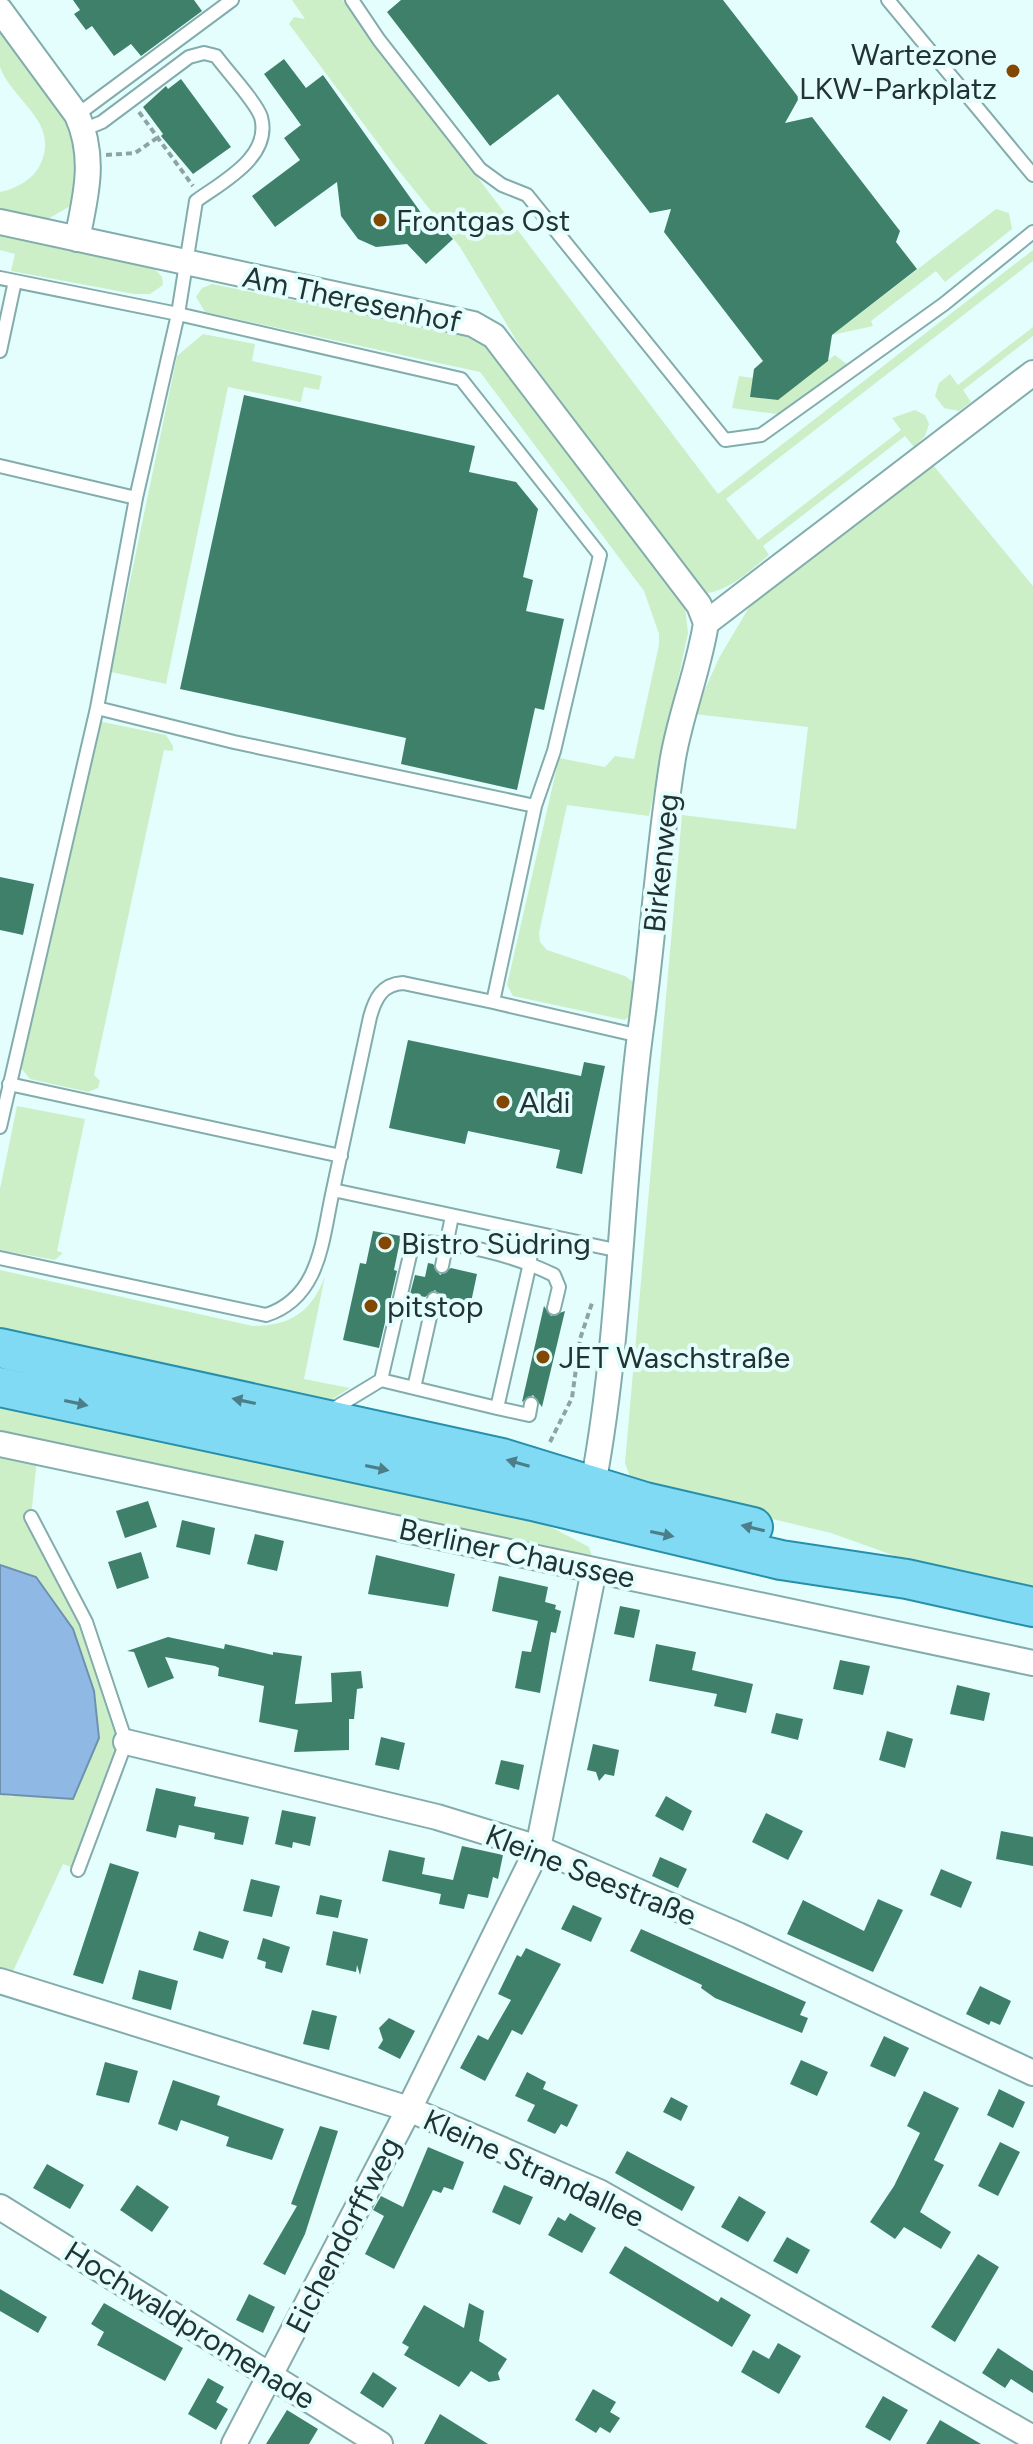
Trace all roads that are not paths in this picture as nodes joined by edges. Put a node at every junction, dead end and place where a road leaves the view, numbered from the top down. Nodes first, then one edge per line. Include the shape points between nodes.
1 (232, 0) edge
2 (352, 0) edge
3 (888, 0) edge
4 (0, 10) edge
5 (83, 133) junction
6 (1033, 175) edge
7 (0, 222) edge
8 (1033, 232) edge
9 (77, 239) junction
10 (187, 264) junction
11 (0, 278) edge
12 (15, 281) junction
13 (178, 314) junction
14 (0, 351) edge
15 (1033, 373) edge
16 (0, 466) edge
17 (136, 498) junction
18 (706, 623) junction
19 (97, 708) junction
20 (535, 806) junction
21 (493, 1002) junction
22 (640, 1036) junction
23 (9, 1084) junction
24 (0, 1127) edge
25 (341, 1156) junction
26 (333, 1190) junction
27 (452, 1216) junction
28 (531, 1232) junction
29 (447, 1242) junction
30 (0, 1258) edge
31 (619, 1260) junction
32 (530, 1263) junction
33 (442, 1266) dead end
34 (434, 1299) dead end
35 (554, 1308) dead end
36 (0, 1348) edge
37 (381, 1380) junction
38 (0, 1387) edge
39 (414, 1388) junction
40 (531, 1404) dead end
41 (497, 1408) junction
42 (320, 1417) junction
43 (0, 1444) edge
44 (590, 1500) junction
45 (31, 1517) dead end
46 (594, 1570) junction
47 (1033, 1607) edge
48 (1033, 1663) edge
49 (126, 1742) junction
50 (538, 1848) junction
51 (78, 1870) dead end
52 (0, 1981) edge
53 (1033, 2073) edge
54 (409, 2109) junction
55 (0, 2207) edge
56 (271, 2374) junction
57 (1033, 2438) edge
58 (234, 2444) edge
59 (380, 2444) edge

1 - 5 lane
2 - 8 lane via 480,169 527,195 725,440 761,435 944,304
3 - 6 lane
4 - 5 street
5 - 9 street via 88,187
5 - 10 lane via 189,57 216,56 261,117 260,139 250,161 196,201
7 - 9 street, Am Theresenhof
9 - 10 street, Am Theresenhof
10 - 13 lane
10 - 18 street, Am Theresenhof via 473,324 494,336 699,605
11 - 12 lane
12 - 13 lane
12 - 14 lane
13 - 17 lane
13 - 20 lane via 461,379 600,555 554,751
15 - 18 street
16 - 17 lane
17 - 19 lane
18 - 22 street, Birkenweg via 672,762
19 - 20 lane
19 - 23 lane
20 - 21 lane
21 - 22 lane
21 - 25 lane via 403,983 382,992 370,1017
22 - 31 street, Birkenweg
23 - 24 lane
23 - 25 lane
25 - 26 lane
26 - 27 lane
26 - 30 lane via 313,1279 300,1297 266,1315
27 - 28 lane
27 - 29 lane
28 - 31 lane
28 - 32 lane
29 - 32 lane
29 - 33 lane
29 - 37 lane via 413,1242
31 - 44 street, Birkenweg
32 - 35 lane via 554,1275 559,1287
32 - 41 lane
34 - 39 lane
42 -> 36 main road
37 - 39 lane
37 - 42 lane
38 -> 44 main road
39 - 41 lane
40 - 41 lane via 529,1415
44 -> 42 main road via 502,1458
43 - 46 street, Berliner Chaussee
44 - 47 main road via 645,1502 803,1539 907,1579
45 - 49 lane via 86,1622
46 - 48 street, Berliner Chaussee
46 - 50 street, Eichendorffweg
49 - 50 street, Kleine Seestraße via 437,1817
49 - 51 lane
50 - 53 street, Kleine Seestraße
50 - 54 street, Eichendorffweg
52 - 54 street, Kleine Strandallee
54 - 56 street, Eichendorffweg
54 - 57 street, Kleine Strandallee via 599,2192
55 - 56 street, Hochwaldpromenade
56 - 58 street, Eichendorffweg
56 - 59 street, Hochwaldpromenade

